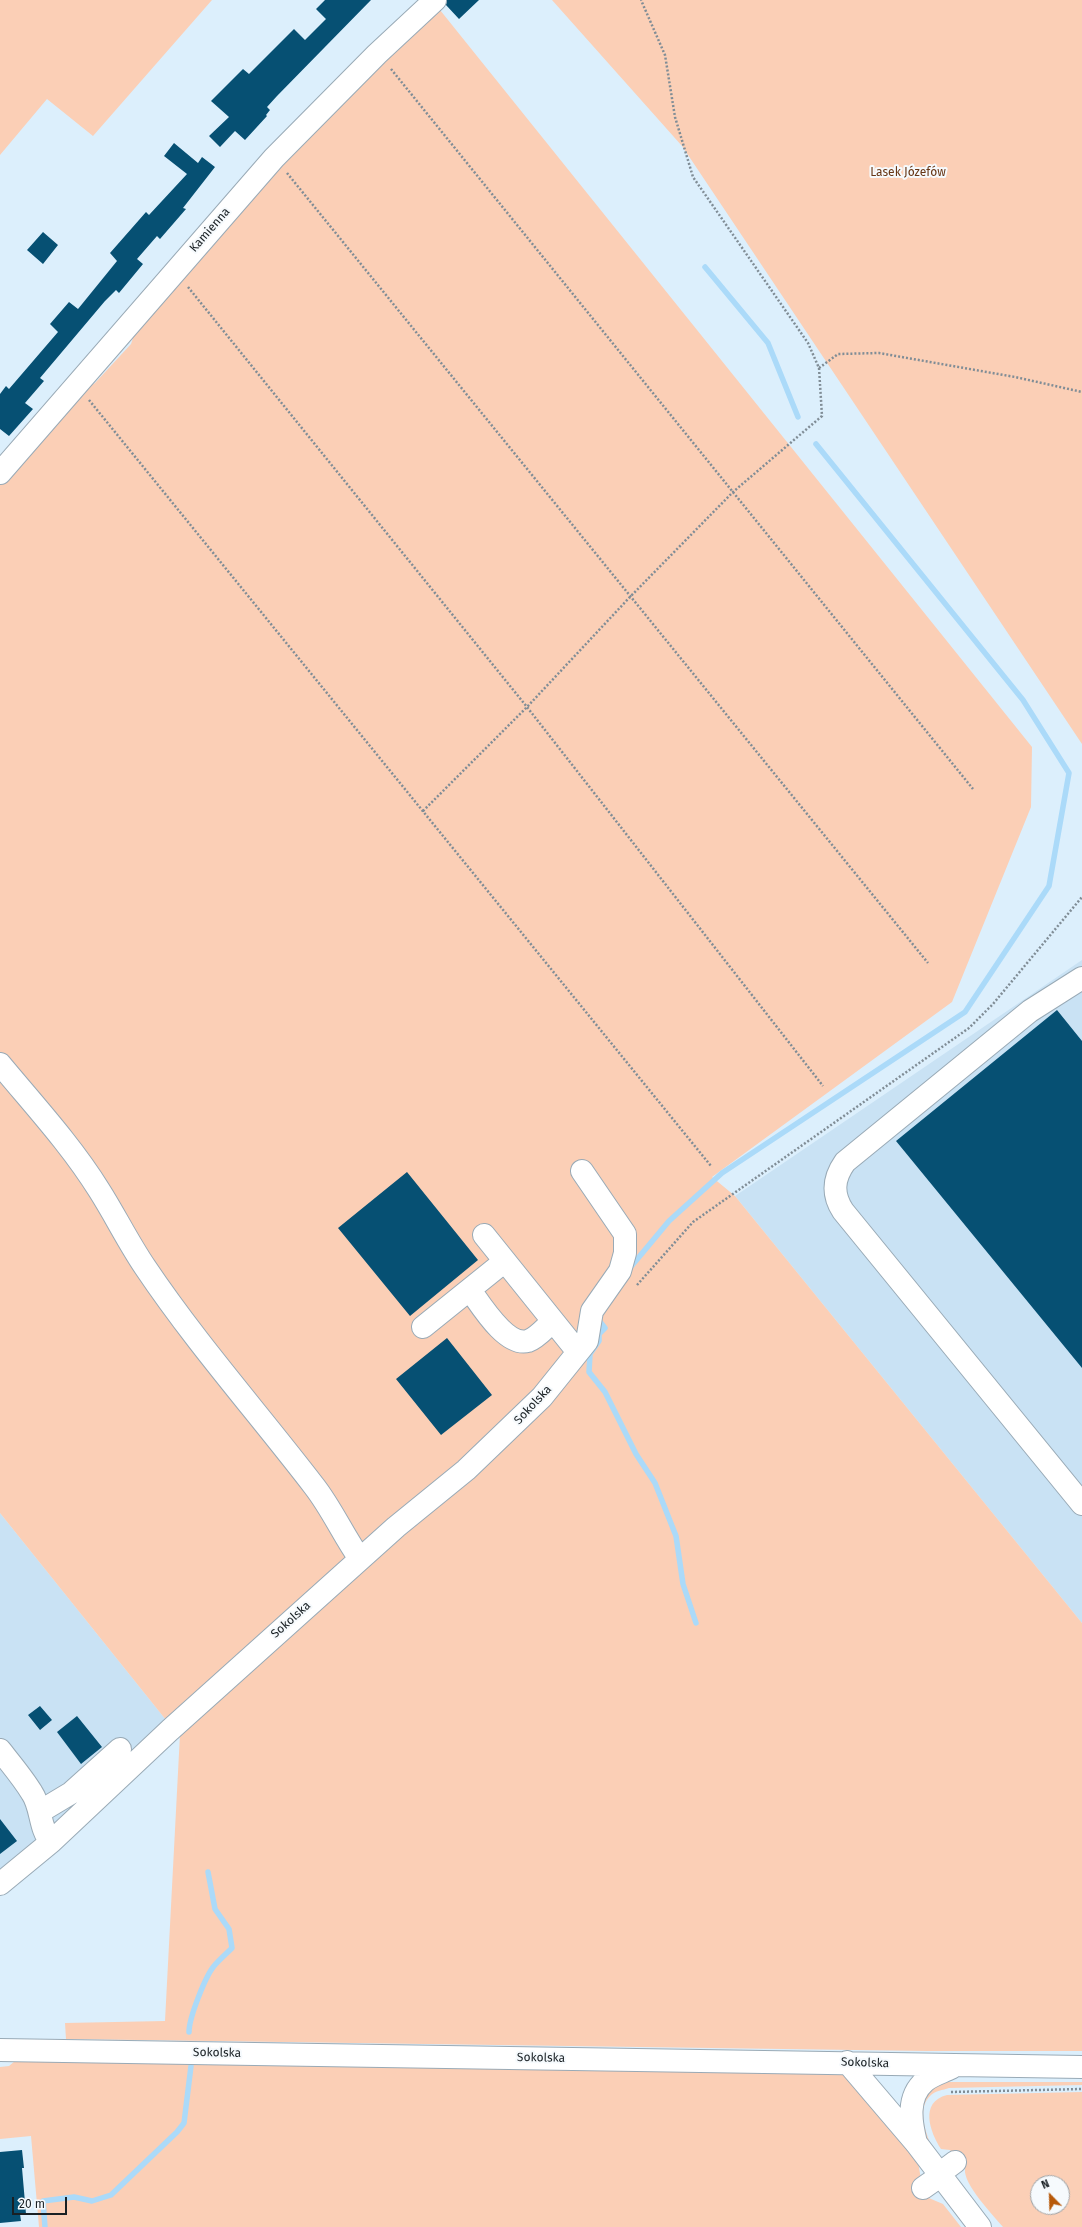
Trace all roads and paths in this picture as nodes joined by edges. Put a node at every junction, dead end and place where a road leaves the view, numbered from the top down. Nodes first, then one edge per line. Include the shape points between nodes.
1 (435, 0) edge
2 (641, 0) edge
3 (376, 54) junction
4 (274, 158) junction
5 (174, 272) junction
6 (819, 368) junction
7 (75, 386) junction
8 (1082, 392) edge
9 (0, 473) edge
10 (733, 492) junction
11 (629, 598) junction
12 (527, 707) junction
13 (973, 789) dead end
14 (423, 811) junction
15 (1082, 897) edge
16 (928, 963) dead end
17 (1082, 978) edge
18 (0, 1064) edge
19 (824, 1086) dead end
20 (711, 1166) dead end
21 (582, 1171) dead end
22 (484, 1235) dead end
23 (505, 1261) junction
24 (470, 1290) junction
25 (632, 1290) dead end
26 (552, 1321) junction
27 (423, 1327) dead end
28 (578, 1352) junction
29 (1082, 1504) edge
30 (360, 1559) junction
31 (120, 1749) dead end
32 (0, 1750) edge
33 (40, 1811) junction
34 (51, 1842) junction
35 (0, 1884) edge
36 (0, 2050) edge
37 (847, 2062) junction
38 (957, 2065) junction
39 (1082, 2067) edge
40 (1082, 2089) edge
41 (946, 2092) dead end
42 (916, 2144) junction
43 (980, 2227) edge

1 - 3 street, Kamienna
2 - 6 path via 665,55 675,117 693,177 808,344
3 - 4 street, Kamienna
3 - 10 path
4 - 5 street, Kamienna
4 - 11 path
5 - 7 street, Kamienna
5 - 12 path via 208,309
6 - 8 path via 838,354 879,353
6 - 10 path via 822,416
7 - 9 street, Kamienna
7 - 14 path
10 - 11 path
10 - 13 path
11 - 12 path
11 - 16 path
12 - 14 path
12 - 19 path
14 - 20 path
15 - 25 path via 993,1004 969,1028 694,1222
17 - 29 street via 1030,1011 845,1162 836,1175 835,1186 836,1201 843,1211
18 - 30 street via 70,1149 99,1189 145,1266 228,1379 315,1487 334,1513 345,1538
21 - 28 street, Sokolska via 625,1234 625,1247 620,1271 592,1311 587,1341
22 - 23 street
23 - 24 street
23 - 26 street
24 - 26 street via 503,1332 519,1342 529,1341
24 - 27 street
26 - 28 street
28 - 30 street, Sokolska via 521,1418 466,1470
30 - 34 street, Sokolska via 170,1730
31 - 33 street via 71,1794
32 - 33 street via 33,1793
33 - 34 street via 45,1835
34 - 35 street, Sokolska
36 - 37 street, Sokolska
37 - 38 street, Sokolska
37 - 42 street
38 - 39 street, Sokolska
38 - 42 street via 925,2081 917,2090 910,2119
40 - 41 path
42 - 43 street

